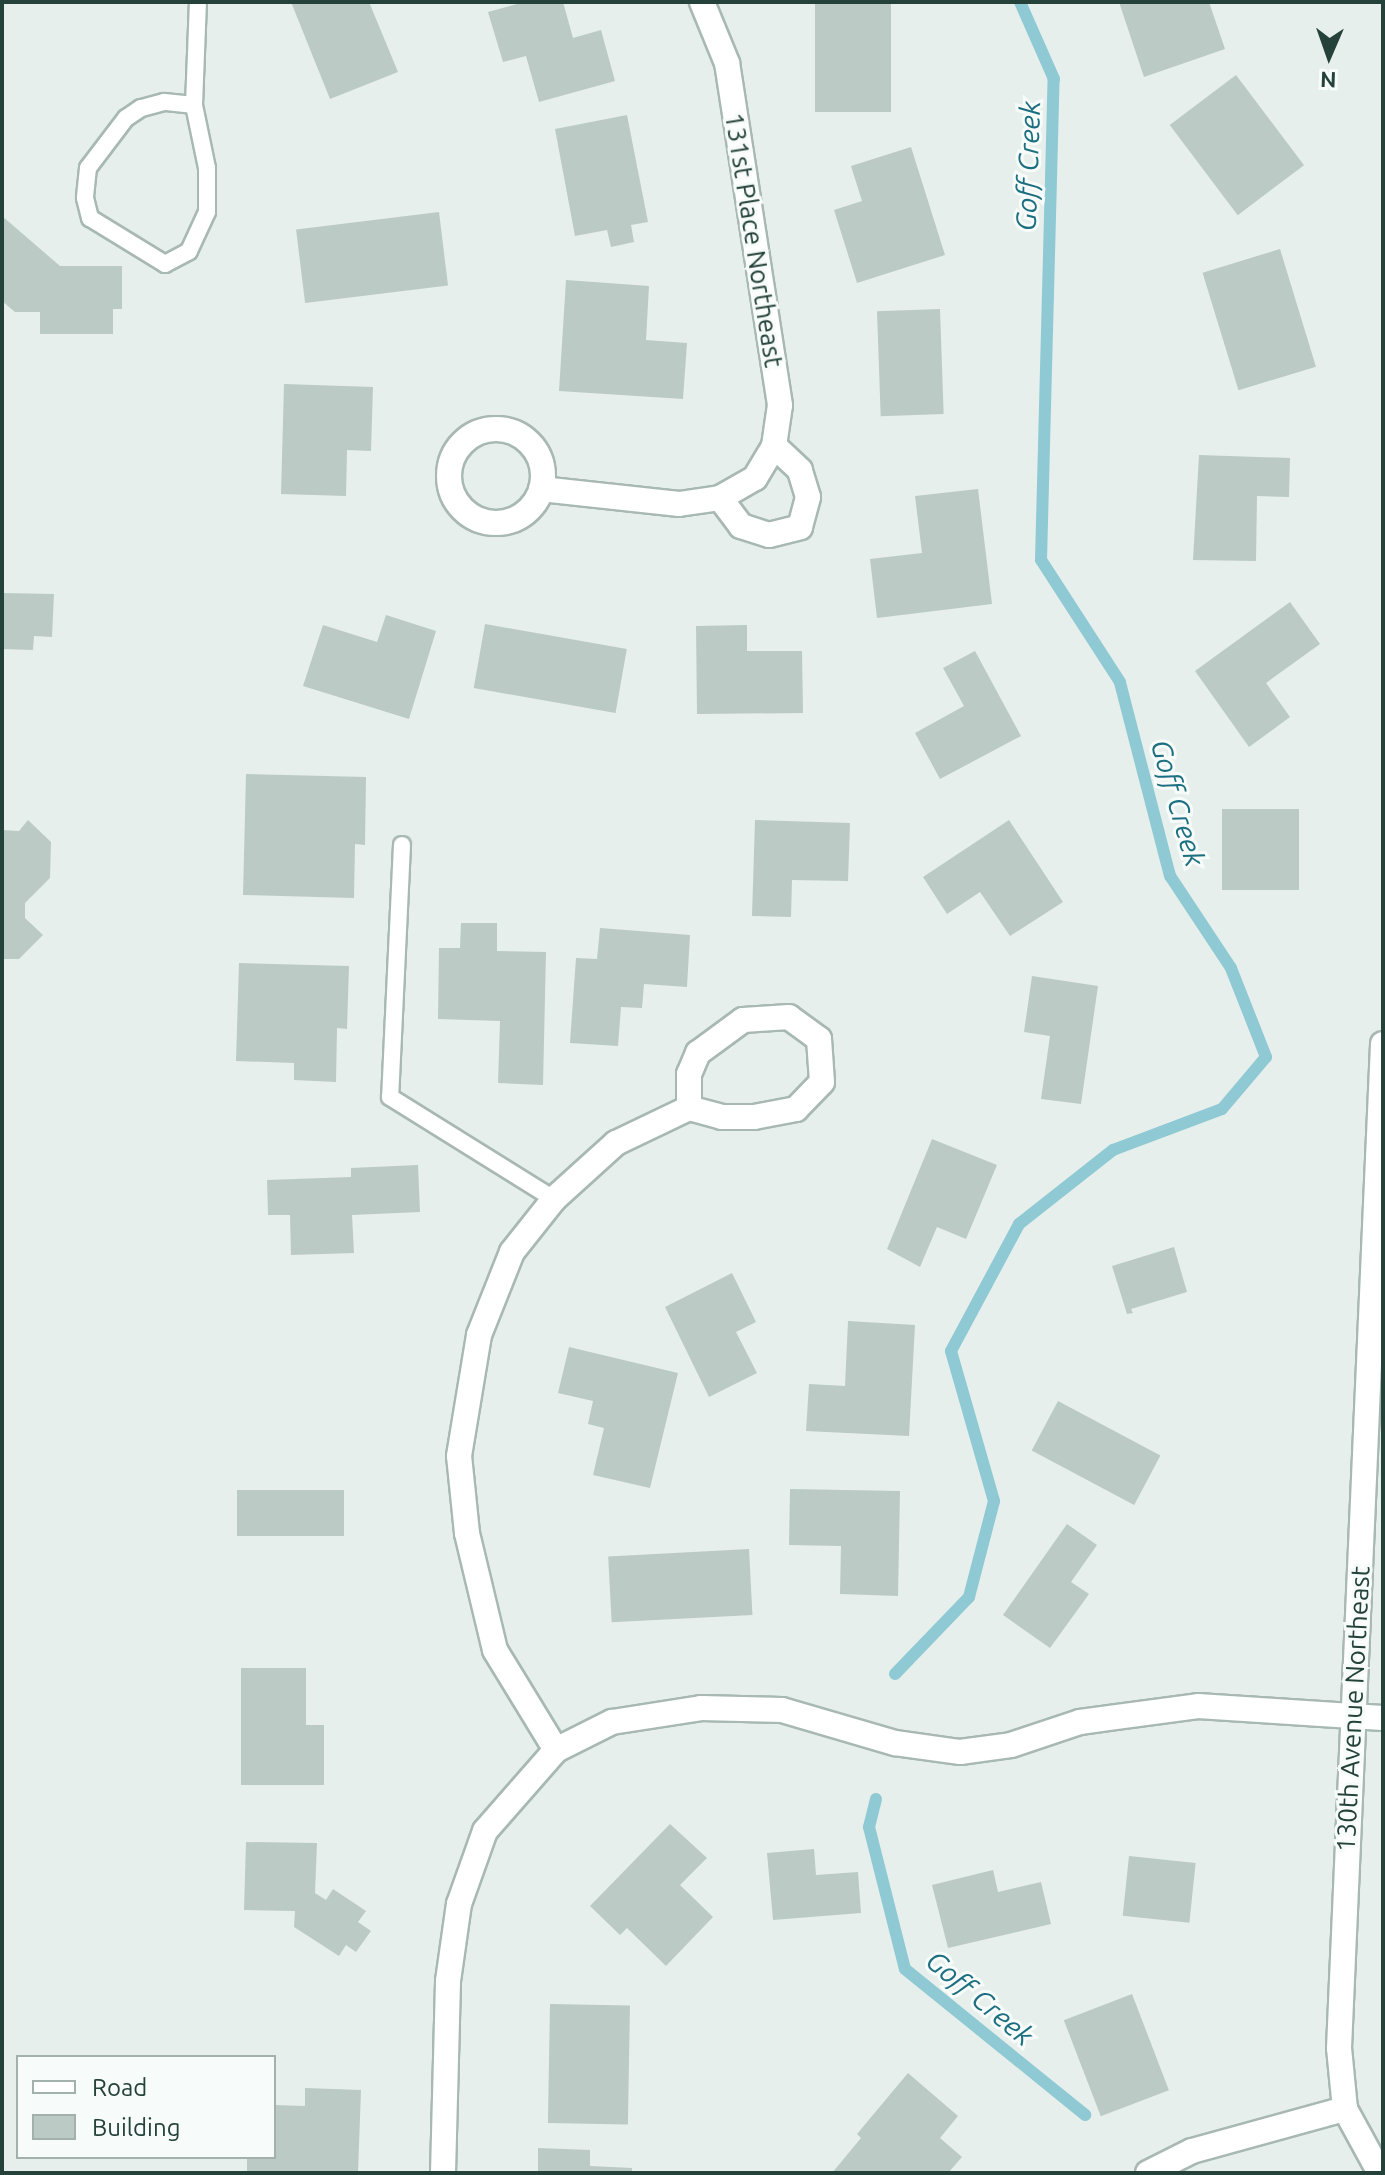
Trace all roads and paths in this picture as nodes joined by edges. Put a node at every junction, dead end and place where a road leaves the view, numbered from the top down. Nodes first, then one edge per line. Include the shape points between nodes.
1 (198, 2) edge
2 (708, 4) edge
3 (194, 105) junction
4 (774, 446) junction
5 (541, 489) dead end
6 (720, 498) junction
7 (402, 845) dead end
8 (1383, 1044) edge
9 (1382, 1097) edge
10 (689, 1108) junction
11 (554, 1199) junction
12 (1351, 1716) junction
13 (1383, 1718) edge
14 (556, 1750) junction
15 (1345, 2109) junction
16 (443, 2173) edge
17 (1148, 2173) edge
18 (1380, 2173) edge

1 - 3 lane
2 - 4 street, 131st Place Northeast via 727,63 780,405
3 - 3 lane via 207,168 207,212 189,251 165,264 90,218 85,198 88,168 126,118 141,108 164,102
4 - 6 street, 131st Place Northeast via 755,478
4 - 6 street via 800,470 808,497 800,527 769,535 741,526
5 - 6 street via 679,504
7 - 11 lane via 390,1097
8 - 9 street, 130th Avenue Northeast
9 - 12 street, 130th Avenue Northeast
10 - 10 street via 722,1117 796,1109 822,1082 819,1039 789,1017 743,1020 698,1053 689,1074
10 - 11 street via 616,1143
11 - 14 street via 512,1252 479,1335 459,1456 467,1533 495,1650
12 - 13 street
12 - 14 street via 1198,1706 1080,1722 1011,1745 960,1752 895,1743 782,1710 701,1708 612,1722
12 - 15 street, 130th Avenue Northeast via 1339,2048
14 - 16 street via 485,1831 459,1904 448,1981
15 - 17 street via 1192,2151
15 - 18 street, 130th Avenue Northeast

